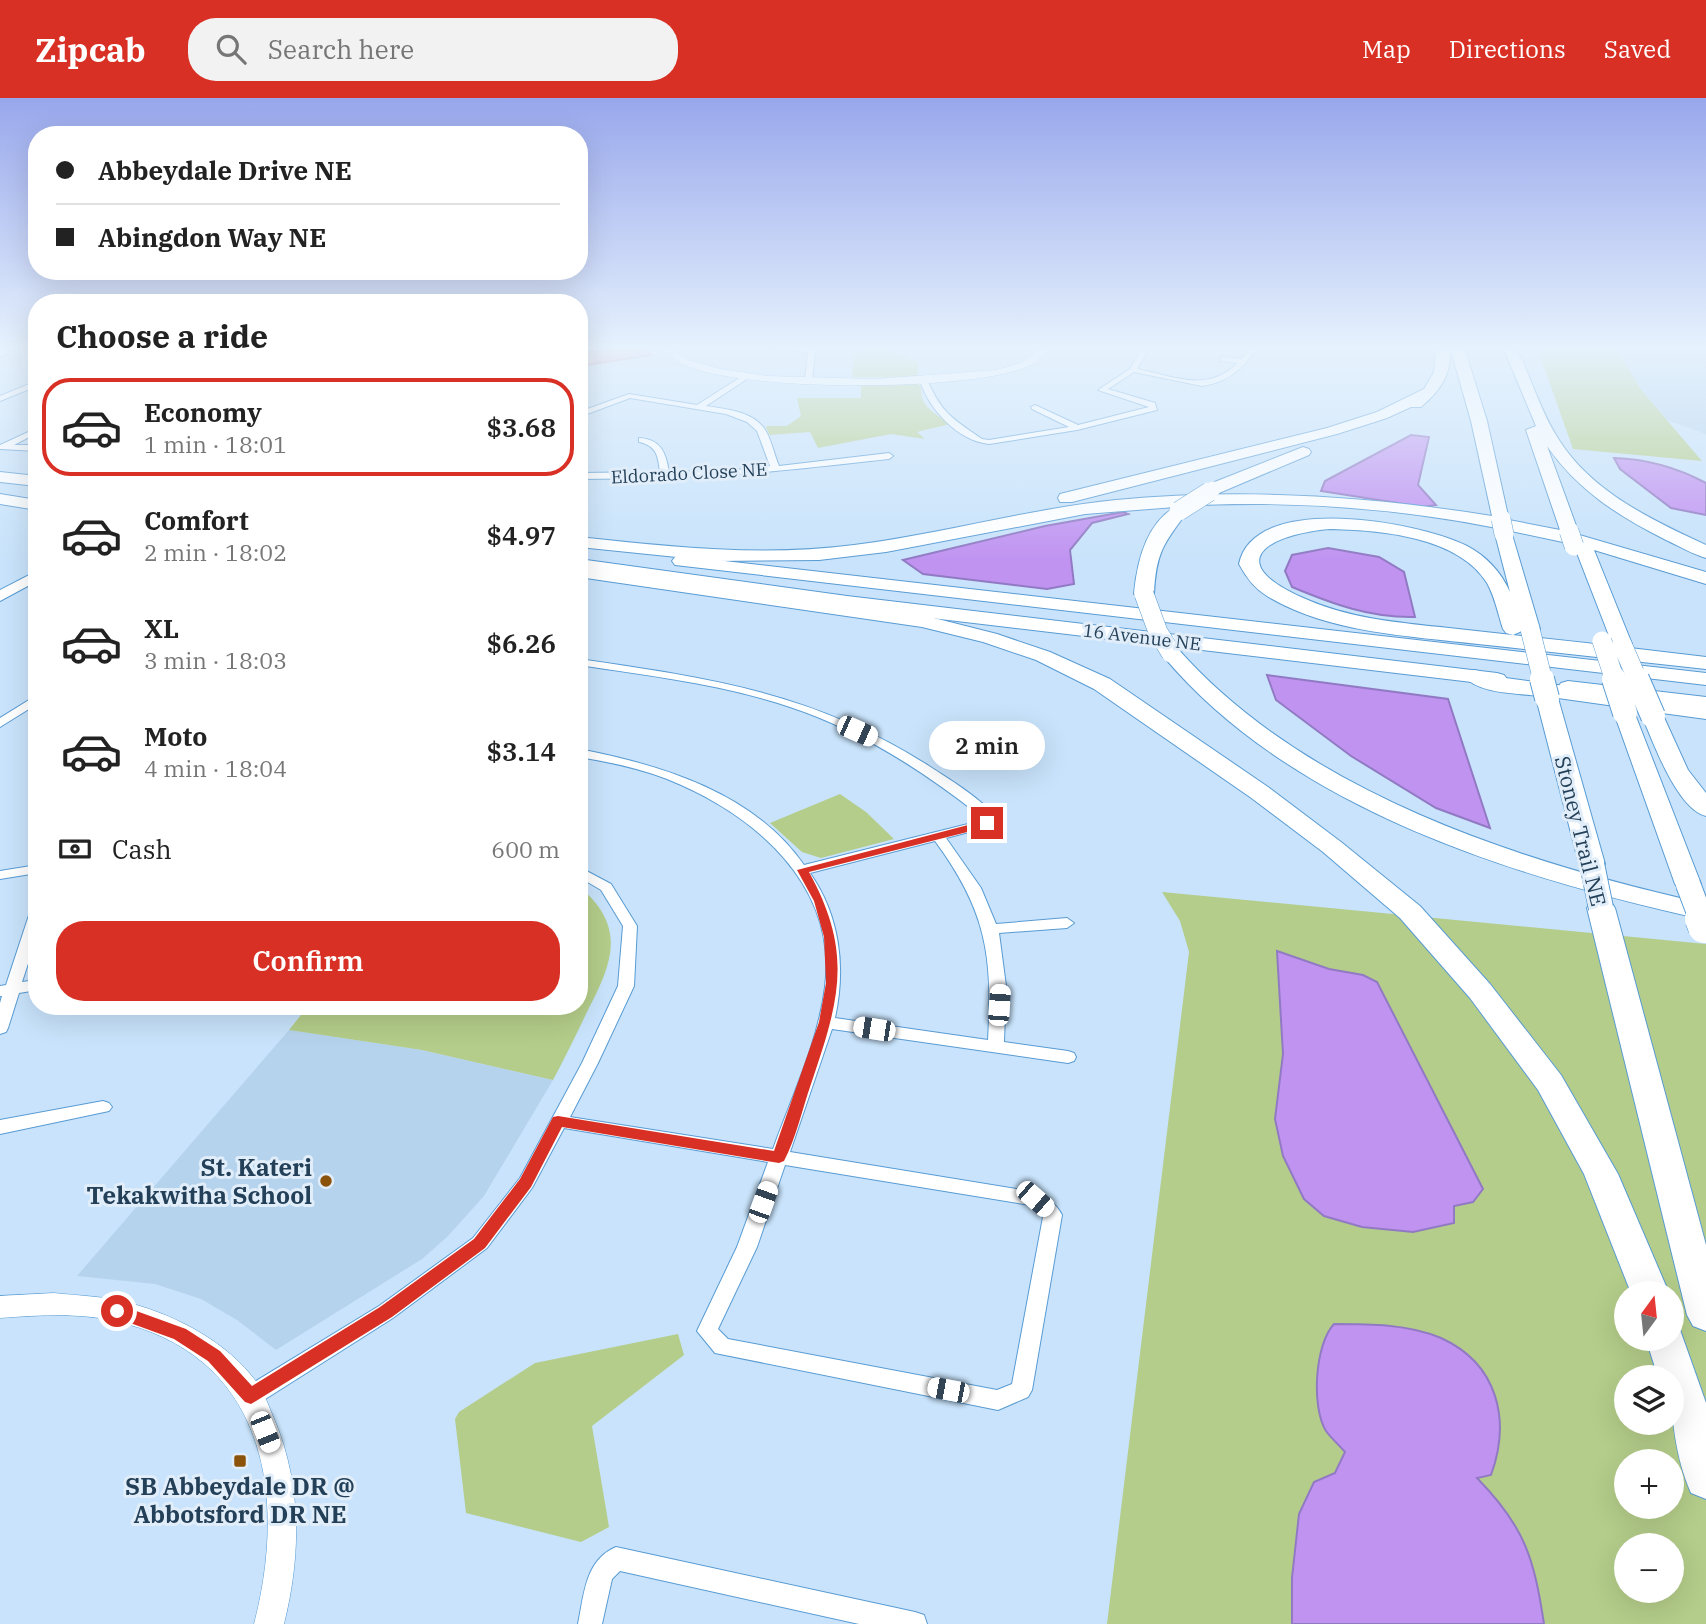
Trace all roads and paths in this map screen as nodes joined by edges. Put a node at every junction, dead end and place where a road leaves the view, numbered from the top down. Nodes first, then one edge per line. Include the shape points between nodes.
1 (747, 418) edge
2 (949, 418) edge
3 (1057, 418) edge
4 (1115, 418) edge
5 (1372, 418) edge
6 (1389, 418) edge
7 (1478, 418) edge
8 (1531, 418) edge
9 (1541, 418) edge
10 (1077, 428) junction
11 (28, 434) edge
12 (642, 440) dead end
13 (1, 447) edge
14 (28, 448) edge
15 (888, 456) dead end
16 (776, 470) junction
17 (0, 471) edge
18 (28, 473) edge
19 (0, 477) edge
20 (588, 477) edge
21 (664, 477) junction
22 (28, 480) edge
23 (0, 486) edge
24 (28, 489) edge
25 (1213, 489) joint
26 (0, 492) edge
27 (28, 495) edge
28 (0, 499) edge
29 (28, 504) edge
30 (1179, 511) joint
31 (1503, 526) joint
32 (588, 543) edge
33 (886, 547) junction
34 (588, 549) edge
35 (1706, 552) edge
36 (588, 557) edge
37 (588, 565) edge
38 (28, 569) edge
39 (588, 572) edge
40 (794, 575) junction
41 (1706, 578) edge
42 (28, 580) edge
43 (0, 585) edge
44 (0, 596) edge
45 (1522, 629) junction
46 (1612, 643) junction
47 (588, 663) edge
48 (1706, 663) edge
49 (1475, 676) junction
50 (1706, 679) edge
51 (1706, 703) edge
52 (28, 704) edge
53 (0, 708) edge
54 (18, 711) junction
55 (1706, 712) edge
56 (0, 723) edge
57 (588, 755) edge
58 (1706, 809) edge
59 (939, 837) junction
60 (28, 870) edge
61 (803, 870) junction
62 (0, 875) edge
63 (588, 876) edge
64 (1067, 923) dead end
65 (1705, 924) edge
66 (992, 929) junction
67 (28, 935) edge
68 (28, 986) edge
69 (6, 990) edge
70 (825, 1022) junction
71 (0, 1028) edge
72 (996, 1047) junction
73 (1068, 1058) dead end
74 (103, 1108) dead end
75 (558, 1121) junction
76 (0, 1127) edge
77 (779, 1157) junction
78 (1645, 1281) edge
79 (0, 1307) edge
80 (1706, 1315) edge
81 (1669, 1351) edge
82 (251, 1396) junction
83 (1706, 1479) edge
84 (269, 1624) edge
85 (590, 1624) edge
86 (915, 1624) edge

1 - 16 street, Eldorado Close NE via 761,430
2 - 10 street via 980,442
3 - 10 street
4 - 10 street
5 - 33 highway
6 - 25 highway
7 - 31 highway, Stoney Trail NE
8 - 46 highway
9 - 35 highway via 1570,465 1623,507
11 - 13 street
12 - 21 street via 659,447
13 - 14 street
15 - 16 street
16 - 21 street, Eldorado Close NE
17 - 18 highway
19 - 22 highway
20 - 21 street, Eldorado Close NE
23 - 24 highway
25 - 30 highway, bridge
26 - 27 highway
28 - 29 highway
30 - 65 highway, bridge via 1149,553 1144,594 1171,653 1210,698 1298,761 1426,828
31 - 45 highway, Stoney Trail NE
32 - 33 highway via 754,557
33 - 41 highway via 1105,507 1262,500 1359,505 1494,524 1605,548
34 - 40 highway, 16 Avenue NE
36 - 40 highway
37 - 49 highway, 16 Avenue NE via 860,603
38 - 43 main road
39 - 78 highway via 922,621 1030,651 1102,684 1270,800 1410,912 1480,991 1550,1083 1601,1174
40 - 50 highway, 16 Avenue NE
42 - 44 main road
45 - 48 highway via 1488,571 1463,552 1411,533 1359,524 1305,526 1257,542 1248,557 1254,575 1273,592 1336,616 1421,631
45 - 80 highway, Stoney Trail NE, bridge
46 - 58 highway, bridge via 1653,716 1677,772
46 - 65 highway, bridge via 1625,713
47 - 59 street via 765,695 877,740 916,761 986,814 987,823
49 - 51 highway, 16 Avenue NE
49 - 55 highway via 1494,683
52 - 54 street
53 - 54 street
54 - 56 street
57 - 61 street via 643,766 729,803 782,846
59 - 61 street
59 - 66 street via 964,868
60 - 62 street
61 - 70 street via 820,901 830,937 833,983
63 - 75 street via 606,887 630,926 626,986
64 - 66 street
66 - 72 street via 1000,984
67 - 69 street
68 - 69 street
69 - 71 street
70 - 72 street
70 - 77 street
72 - 73 street
74 - 76 street
75 - 77 street
75 - 82 street via 526,1183 480,1243 386,1312
77 - 77 street via 1035,1199 1053,1215 1021,1390 998,1399 722,1347 707,1331 747,1247
79 - 82 street via 54,1304 132,1314 180,1334 214,1356
81 - 83 highway
82 - 84 street via 273,1450 282,1505 281,1580
85 - 86 street via 601,1573 616,1559

